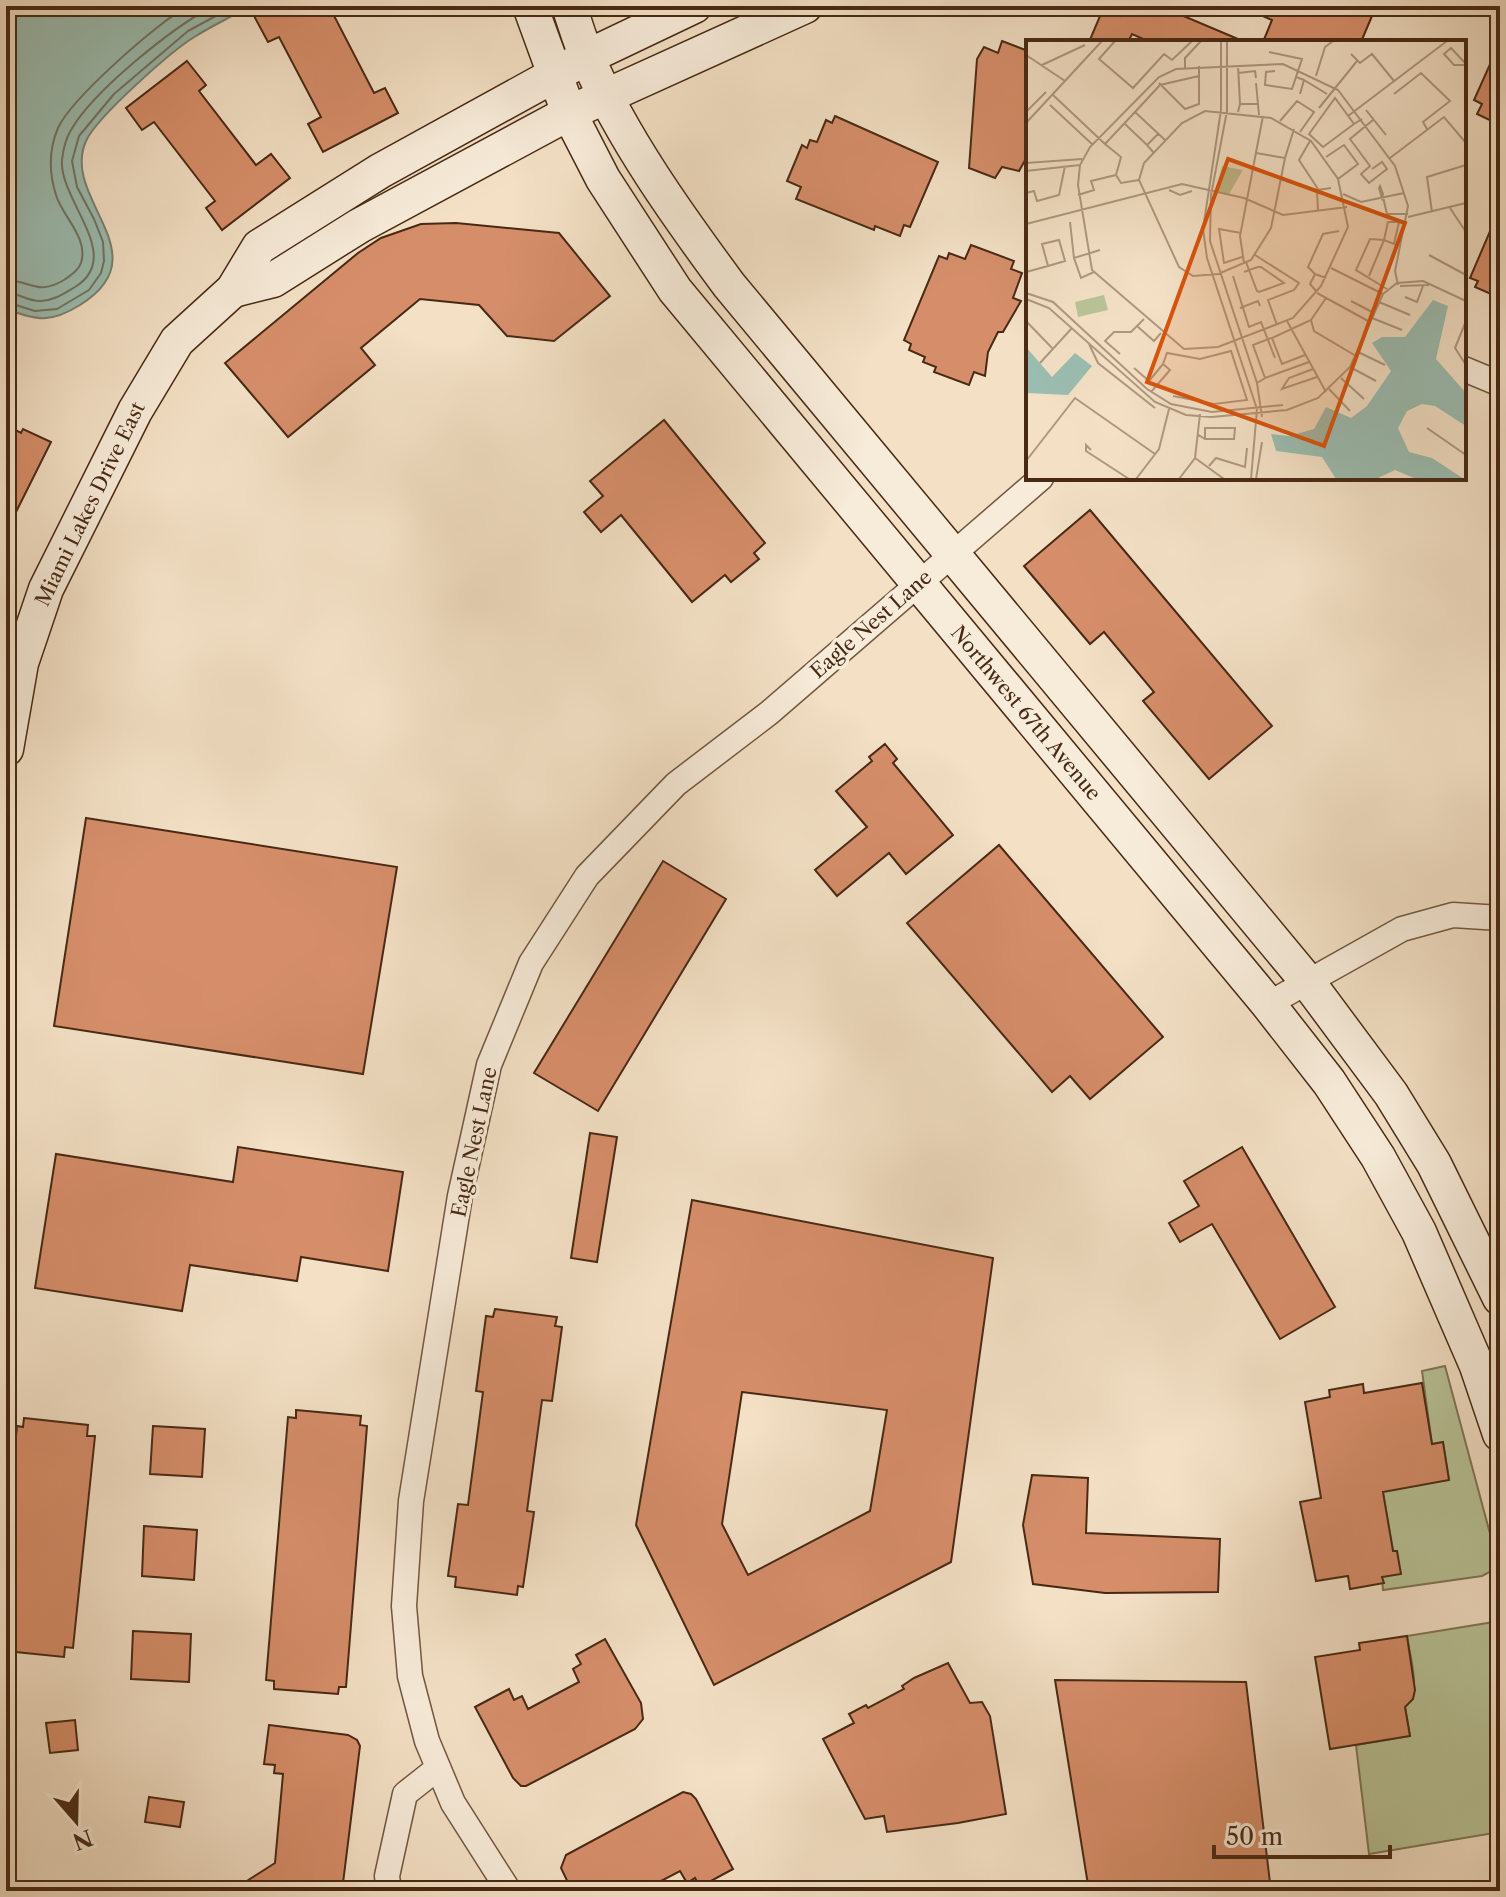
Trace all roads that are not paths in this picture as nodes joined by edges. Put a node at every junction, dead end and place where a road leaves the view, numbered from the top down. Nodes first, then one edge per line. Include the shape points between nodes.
1 (530, 6) edge
2 (569, 6) edge
3 (694, 6) edge
4 (805, 6) edge
5 (587, 57) junction
6 (554, 76) junction
7 (606, 96) junction
8 (569, 113) junction
9 (233, 290) junction
10 (1466, 370) edge
11 (1500, 384) edge
12 (1039, 480) edge
13 (952, 555) junction
14 (918, 583) junction
15 (6, 749) edge
16 (1500, 918) edge
17 (1307, 981) junction
18 (1268, 1004) junction
19 (1500, 1298) edge
20 (1500, 1434) edge
21 (438, 1768) junction
22 (389, 1891) edge
23 (509, 1891) edge

1 - 6 main road, Northwest 67th Avenue
2 - 5 main road
3 - 5 main road, Miami Lakes Drive East
4 - 7 main road, Miami Lakes Drive East
5 - 6 main road, Miami Lakes Drive East
5 - 7 main road
6 - 8 main road, Northwest 67th Avenue
6 - 9 main road, Miami Lakes Drive East via 380,171 259,247
7 - 8 main road, Miami Lakes Drive East
7 - 13 main road via 677,215 729,285
8 - 9 main road, Miami Lakes Drive East via 359,226 273,280
8 - 14 main road, Northwest 67th Avenue via 603,179 675,290
9 - 15 main road, Miami Lakes Drive East via 177,341 146,390 46,589 21,663
10 - 11 street
12 - 13 street, Eagle Nest Lane
13 - 14 street, Eagle Nest Lane
13 - 17 main road
14 - 18 main road, Northwest 67th Avenue
14 - 21 street, Eagle Nest Lane via 769,713 676,784 587,876 531,963 489,1065 460,1196 411,1501 405,1642 419,1715
16 - 17 street via 1453,915 1402,929
17 - 18 street
17 - 19 main road via 1391,1094 1434,1164
18 - 20 main road, Northwest 67th Avenue via 1329,1082 1419,1232
21 - 22 street via 405,1794 387,1876
21 - 23 street, Eagle Nest Lane via 453,1803

